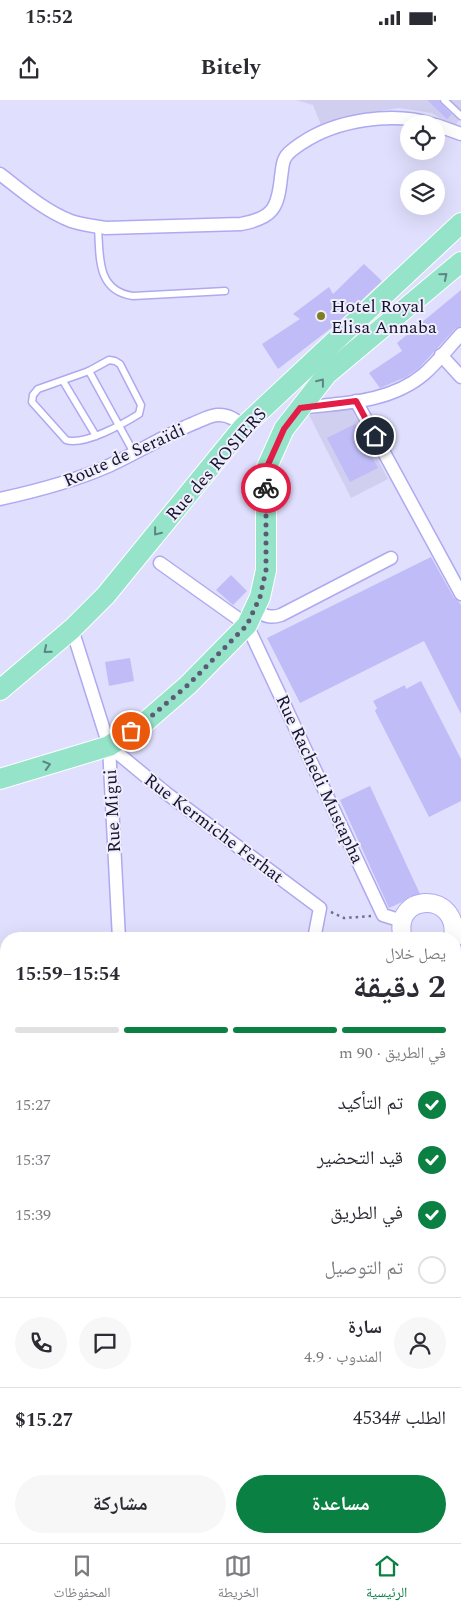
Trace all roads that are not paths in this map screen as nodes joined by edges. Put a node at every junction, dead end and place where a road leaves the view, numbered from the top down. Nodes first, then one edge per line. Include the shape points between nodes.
1 (444, 100) edge
2 (461, 116) edge
3 (400, 118) edge
4 (445, 128) edge
5 (461, 134) edge
6 (0, 174) edge
7 (461, 223) edge
8 (98, 227) junction
9 (461, 262) edge
10 (225, 291) dead end
11 (461, 334) edge
12 (441, 355) junction
13 (90, 371) junction
14 (461, 378) edge
15 (63, 382) junction
16 (356, 401) junction
17 (300, 408) junction
18 (119, 426) junction
19 (243, 427) junction
20 (96, 436) junction
21 (134, 453) junction
22 (0, 499) edge
23 (390, 558) dead end
24 (160, 563) dead end
25 (461, 594) edge
26 (250, 618) junction
27 (72, 629) junction
28 (0, 690) edge
29 (109, 746) junction
30 (0, 779) edge
31 (456, 930) edge
32 (119, 932) edge
33 (315, 932) edge
34 (400, 932) edge

1 - 2 lane
3 - 8 street via 379,118 331,128 311,137 284,159 278,201 258,221
4 - 5 street
6 - 8 street via 41,205 72,221
7 - 19 main road, Rue des ROSIERS
8 - 10 lane via 101,270 114,291 133,296
17 -> 9 main road via 332,369
11 - 12 street
12 - 14 street
12 - 16 street via 425,374 404,388 381,397
13 - 15 lane
13 - 18 lane
13 - 18 lane via 108,360 120,364 141,409 139,414
15 - 20 lane
15 - 20 lane via 38,389 32,402 66,440 78,441
16 - 17 street
16 - 25 street
17 - 26 main road via 284,429 266,469 266,570 260,597
18 - 20 lane
18 - 21 lane
19 - 21 street, Route de Seraïdi via 229,416 211,416
19 -> 27 main road, Rue des ROSIERS via 106,594
21 - 22 street, Route de Seraïdi via 74,480
23 - 26 street via 281,615
24 - 26 street
26 - 29 main road via 188,685 142,724
26 - 34 street, Rue Rachedi Mustapha via 383,915
27 -> 28 main road, Rue des ROSIERS
27 - 29 street, Rue Migui
30 -> 29 main road
29 - 32 street, Rue Migui
29 - 33 street, Rue Kermiche Ferhat via 166,793 320,908
31 - 34 main road via 446,909 430,902 421,903 406,913

